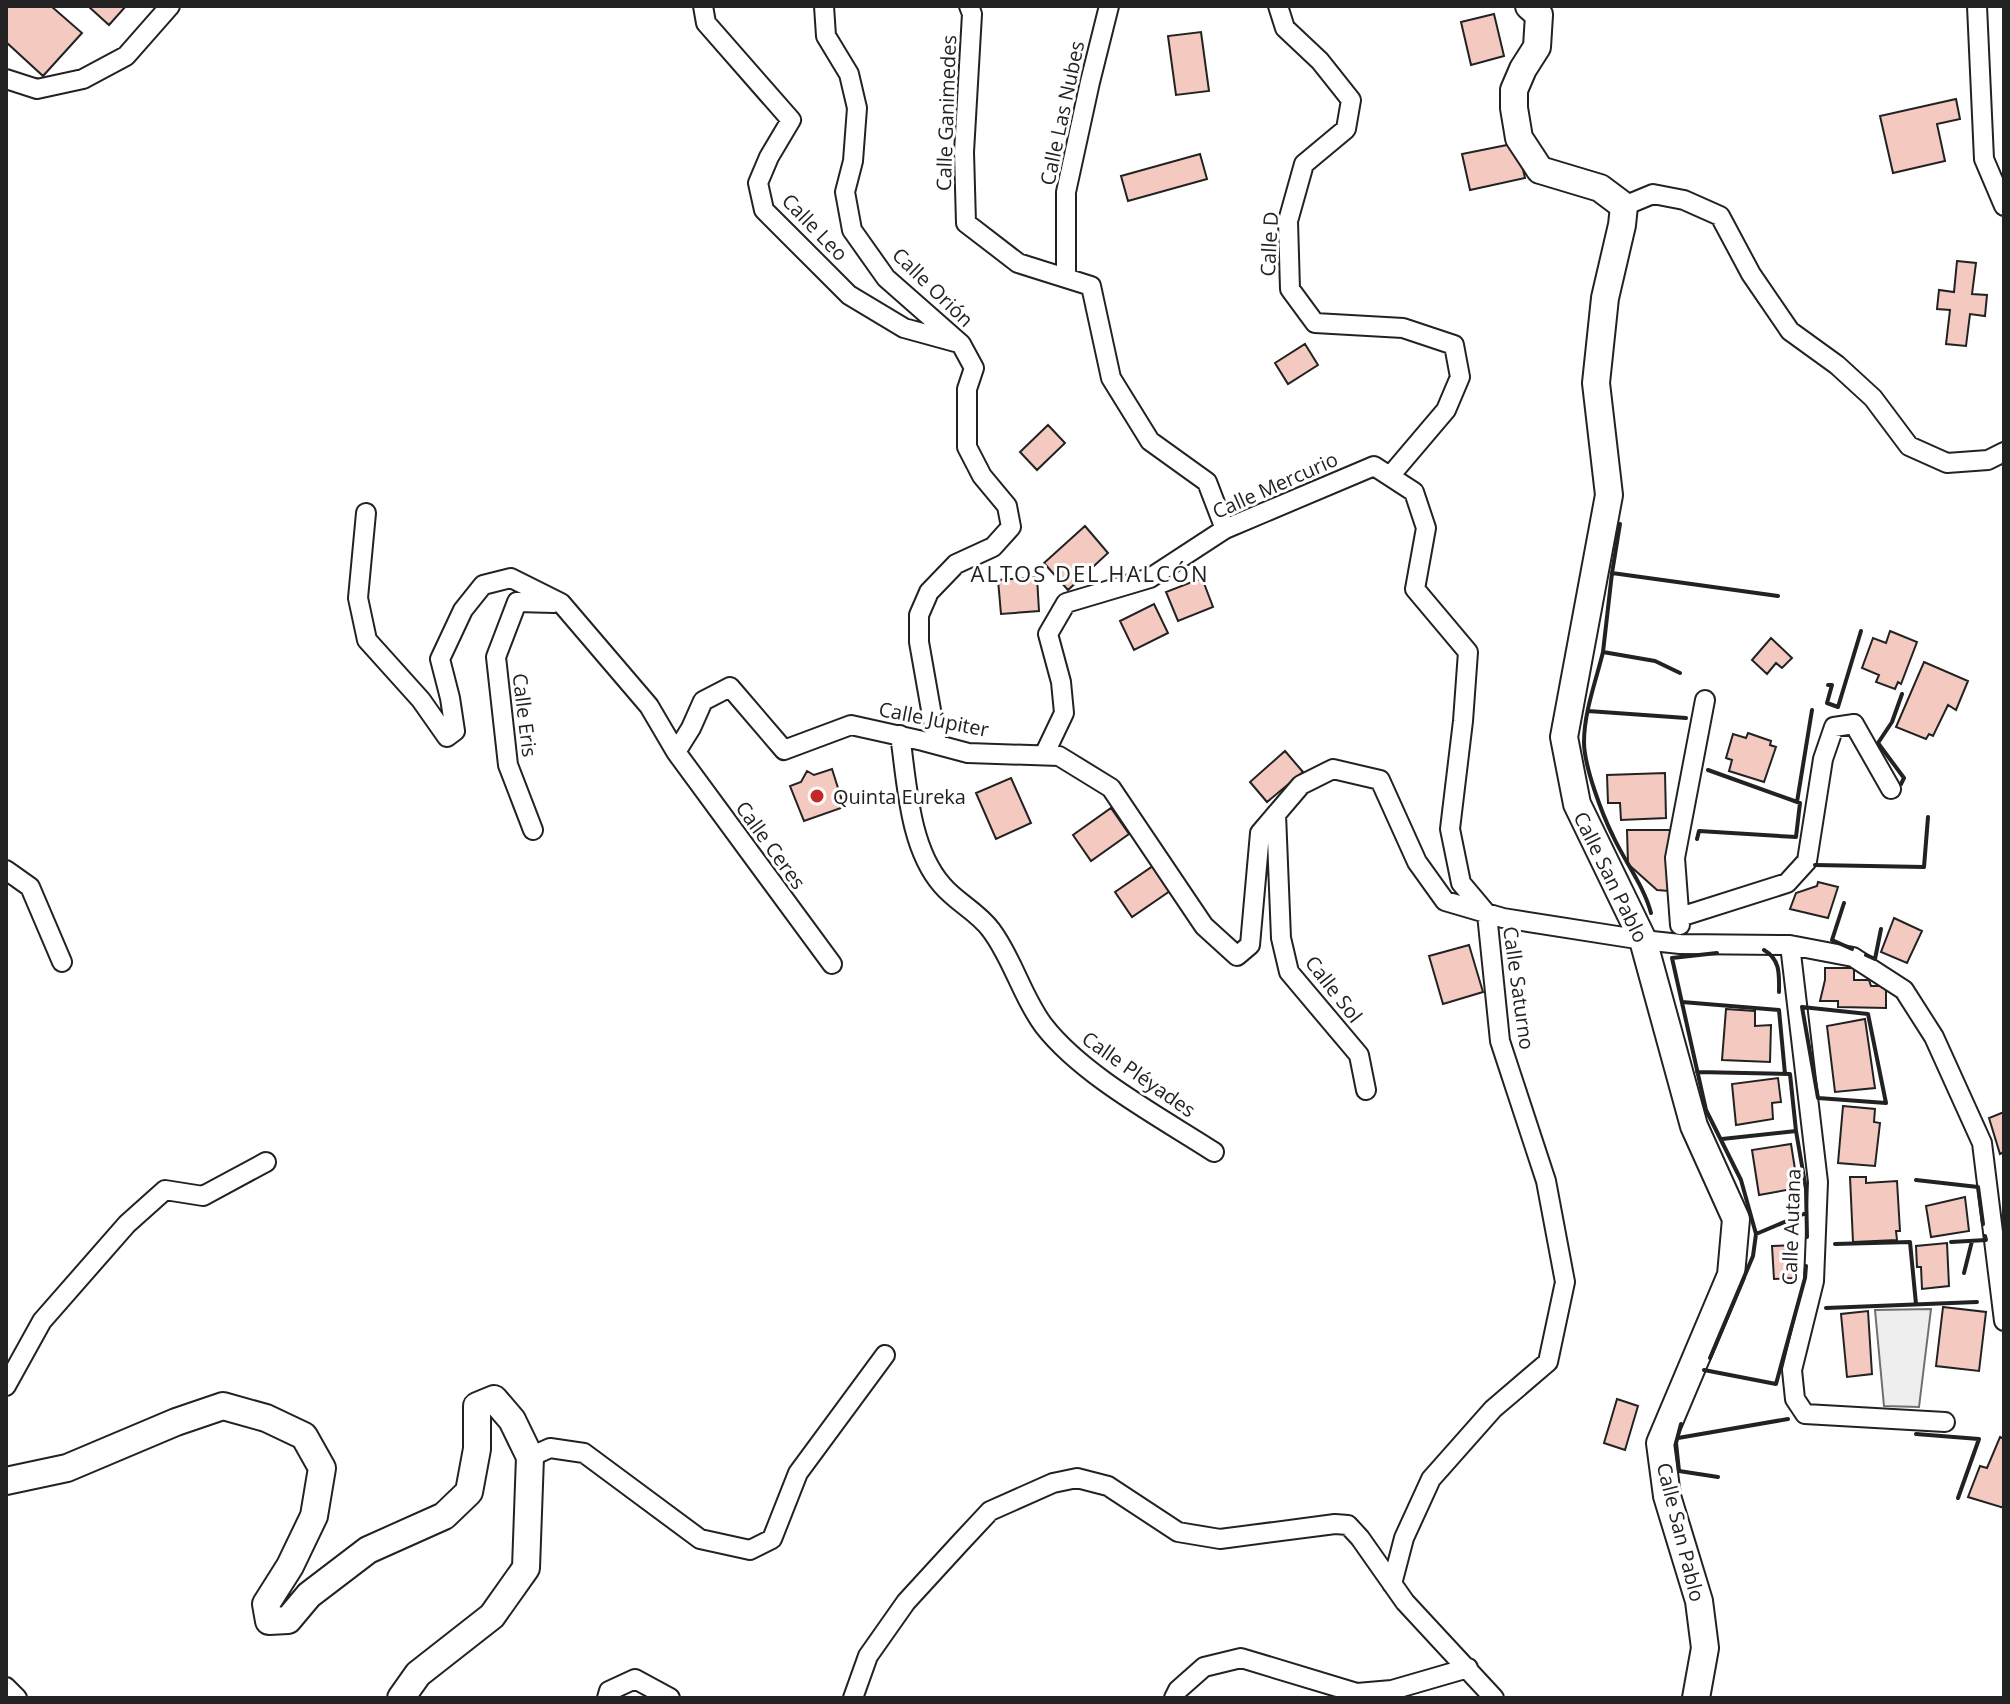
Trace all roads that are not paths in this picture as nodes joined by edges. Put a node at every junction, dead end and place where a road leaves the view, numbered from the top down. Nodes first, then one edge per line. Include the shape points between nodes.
1 (170, 6) edge
2 (703, 6) edge
3 (824, 6) edge
4 (969, 6) edge
5 (1109, 6) edge
6 (1278, 6) edge
7 (1529, 6) edge
8 (1977, 6) edge
9 (6, 79) edge
10 (1624, 206) junction
11 (2004, 206) edge
12 (1066, 278) junction
13 (961, 344) junction
14 (2004, 452) edge
15 (1390, 476) junction
16 (366, 513) dead end
17 (1225, 529) junction
18 (561, 603) junction
19 (1705, 700) dead end
20 (900, 735) junction
21 (937, 744) junction
22 (676, 752) junction
23 (1044, 755) junction
24 (1891, 789) dead end
25 (1276, 814) junction
26 (533, 830) dead end
27 (6, 870) edge
28 (1487, 914) junction
29 (1680, 917) junction
30 (1643, 940) junction
31 (1680, 944) junction
32 (1790, 945) junction
33 (62, 962) dead end
34 (832, 964) dead end
35 (1366, 1090) dead end
36 (1214, 1152) dead end
37 (266, 1162) dead end
38 (2004, 1321) edge
39 (885, 1355) dead end
40 (6, 1386) edge
41 (1945, 1422) dead end
42 (530, 1457) junction
43 (6, 1481) edge
44 (1392, 1584) junction
45 (1468, 1668) junction
46 (6, 1687) edge
47 (17, 1698) edge
48 (401, 1698) edge
49 (607, 1698) edge
50 (670, 1698) edge
51 (853, 1698) edge
52 (1174, 1698) edge
53 (1494, 1698) edge
54 (1696, 1698) edge

1 - 9 street via 126,56 83,79 37,89
2 - 13 street, Calle Leo via 706,23 791,120 758,183 764,210 849,295 904,328
3 - 13 street, Calle Orión via 826,36 849,74 857,108 845,192 852,230 886,278
4 - 12 street, Calle Ganimedes via 966,223 1018,263
5 - 12 street, Calle Las Nubes via 1066,192
6 - 15 street, Calle D via 1285,28 1351,100 1346,129 1304,164 1288,221 1290,289 1315,323 1403,328 1454,345 1460,377 1446,410
7 - 10 street via 1539,15 1537,47 1514,90 1519,138 1540,170 1600,188
8 - 11 street via 1984,159
10 - 14 street via 1653,194 1720,216 1790,331 1873,398 1909,446 1947,463 1988,460
10 - 30 street, Calle San Pablo via 1605,298 1596,383 1609,495 1564,737 1577,804
12 - 17 street, Calle Ganimedes via 1091,286 1111,378 1150,441 1207,482
13 - 21 street, Calle Orión via 974,368 967,389 967,447 1007,506 1011,527 993,547 956,564 929,592 919,615
15 - 17 street, Calle Mercurio via 1374,466
15 - 28 street, Calle Saturno via 1414,492 1426,528 1415,589 1468,652 1450,829 1461,883
16 - 18 street via 358,598 367,640 447,737 455,731 440,659 463,610 483,585 511,578
17 - 23 street, Calle Mercurio via 1150,578 1066,603 1048,634 1064,713
18 - 22 street via 649,706
18 - 26 street, Calle Eris via 517,602 496,657 508,765
19 - 29 street via 1675,858
20 - 21 street, Calle Júpiter
20 - 22 street, Calle Júpiter via 851,725 784,750 730,687 703,701
20 - 36 street, Calle Pléyades via 912,818 926,859 942,885 991,929 1042,1024 1066,1051 1109,1084
21 - 23 street, Calle Júpiter via 968,753
22 - 34 street, Calle Ceres
23 - 25 street, Calle Júpiter via 1059,756 1111,788 1204,926 1237,956 1250,945 1260,833
24 - 29 street via 1854,724 1834,727 1823,759 1807,861 1787,883
25 - 28 street, Calle Júpiter via 1301,785 1333,769 1380,780 1417,862 1445,901
25 - 35 street, Calle Sol via 1281,938 1289,972 1359,1055
27 - 33 street via 30,887
28 - 30 street, Calle Júpiter
28 - 44 street, Calle Saturno via 1500,1041 1546,1181 1565,1282 1548,1362 1493,1409 1431,1479 1404,1538
29 - 31 street
30 - 31 street, Calle Júpiter
30 - 54 street, Calle San Pablo via 1694,1126 1736,1219 1731,1275 1660,1443 1667,1496 1699,1601 1705,1648
31 - 32 street, Calle Júpiter
32 - 38 street, Calle Júpiter via 1853,957 1904,990 1934,1037 1982,1143
32 - 41 street, Calle Autana via 1818,1182 1814,1281 1792,1370 1795,1399 1805,1414
37 - 40 street via 203,1196 165,1190 127,1224 42,1321
39 - 42 street via 798,1473 772,1539 750,1550 700,1539 584,1453 550,1448
42 - 43 street via 512,1420 494,1399 477,1406 469,1492 444,1516 368,1550 309,1595 288,1620 269,1621 266,1604 314,1516 322,1468 304,1436 223,1406 67,1468
42 - 48 street via 526,1568 492,1616 418,1674
44 - 45 street
44 - 51 street via 1348,1525 1220,1539 1178,1532 1108,1486 1077,1478 1053,1483 990,1511 961,1542 883,1634 868,1656
45 - 52 street via 1392,1690 1357,1693 1241,1658 1204,1667
45 - 53 street
46 - 47 street
49 - 50 street via 609,1691 635,1679

